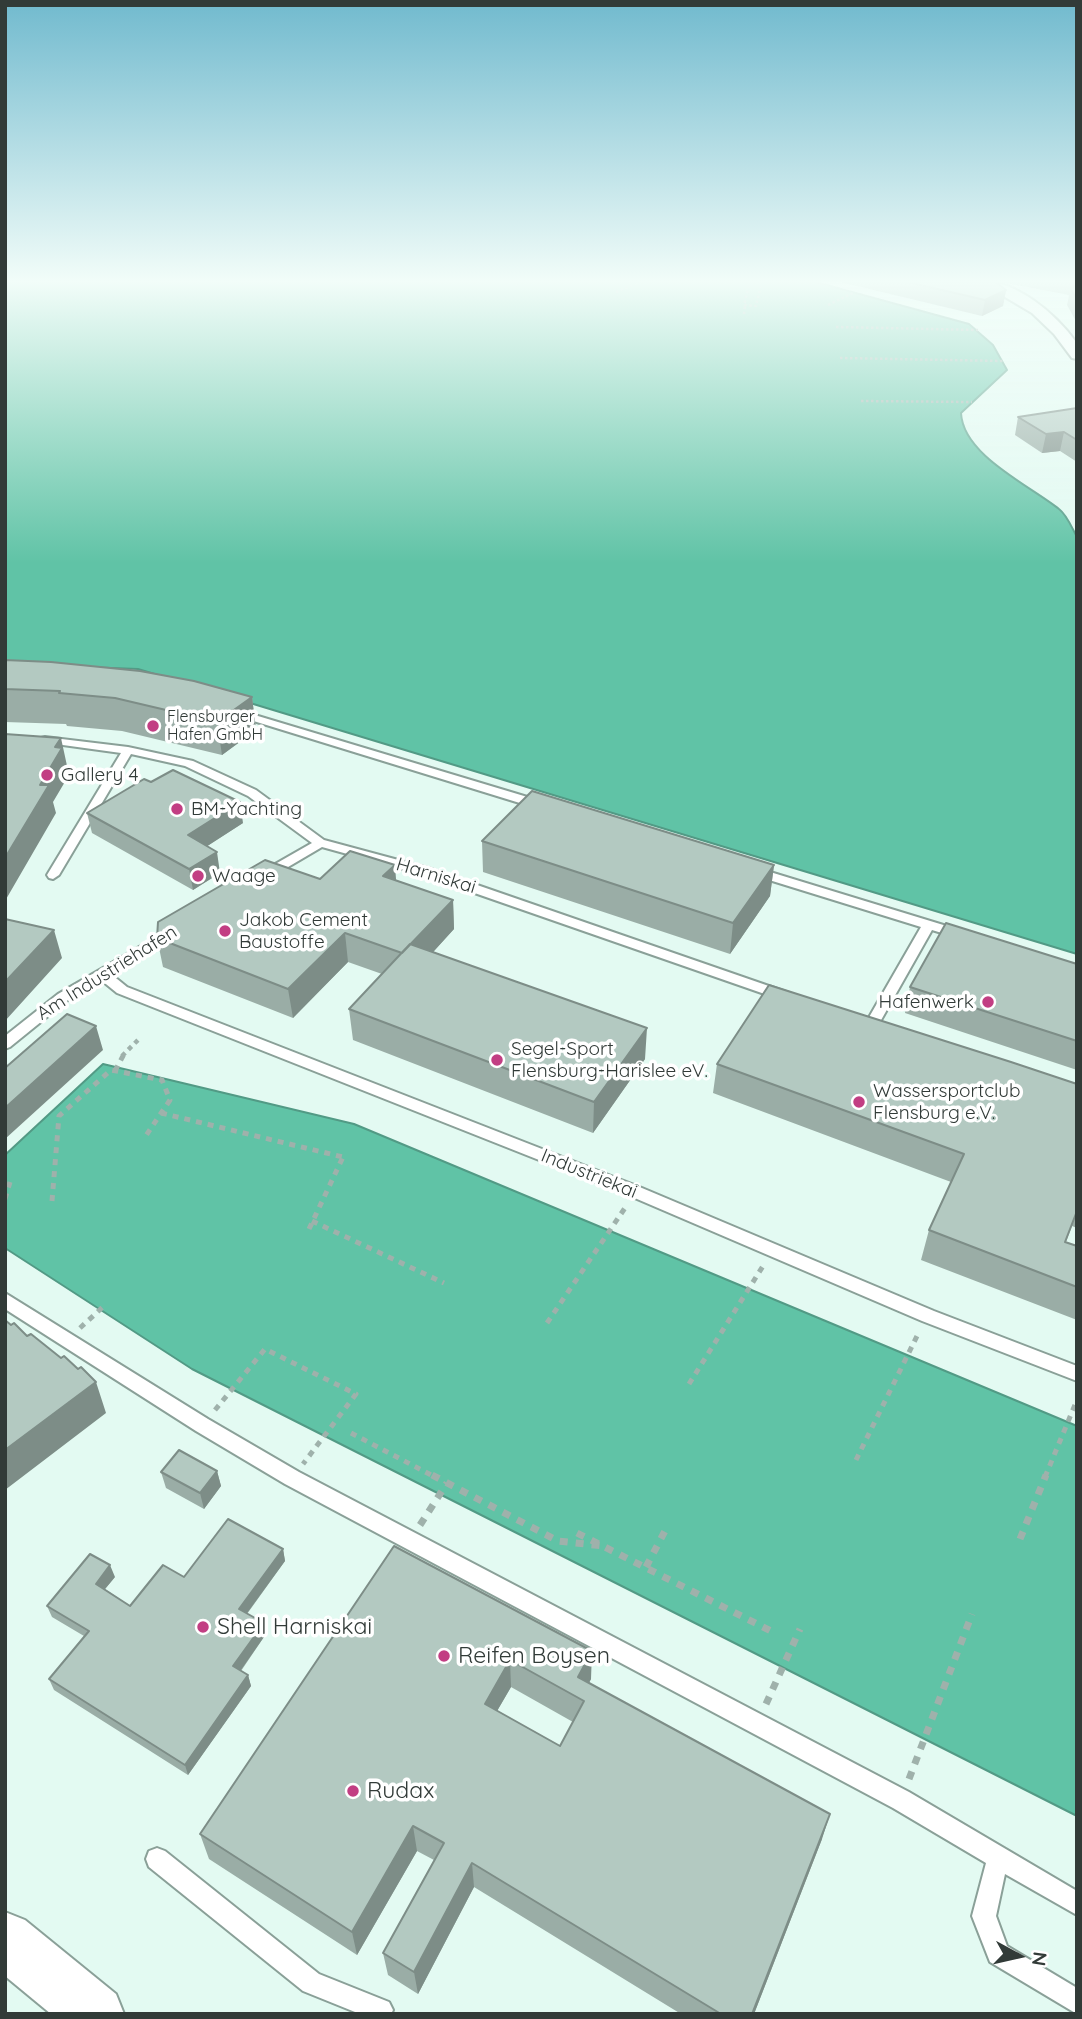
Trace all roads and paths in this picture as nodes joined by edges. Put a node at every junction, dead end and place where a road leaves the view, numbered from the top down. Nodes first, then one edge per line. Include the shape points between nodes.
1 (861, 401) dead end
2 (972, 402) dead end
3 (225, 709) edge
4 (27, 739) edge
5 (128, 750) junction
6 (555, 810) edge
7 (320, 843) junction
8 (739, 867) edge
9 (53, 876) dead end
10 (251, 884) edge
11 (929, 925) junction
12 (183, 926) edge
13 (966, 936) edge
14 (102, 974) junction
15 (792, 998) edge
16 (871, 1026) edge
17 (141, 1037) dead end
18 (5, 1044) edge
19 (115, 1071) junction
20 (161, 1113) junction
21 (145, 1137) dead end
22 (10, 1182) dead end
23 (636, 1192) junction
24 (5, 1199) edge
25 (52, 1201) dead end
26 (312, 1222) junction
27 (309, 1229) dead end
28 (773, 1250) junction
29 (444, 1283) dead end
30 (5, 1300) edge
31 (104, 1305) dead end
32 (928, 1316) junction
33 (90, 1319) dead end
34 (547, 1323) dead end
35 (1077, 1374) edge
36 (689, 1384) dead end
37 (1077, 1399) edge
38 (202, 1425) junction
39 (351, 1433) dead end
40 (856, 1460) dead end
41 (292, 1478) junction
42 (447, 1483) junction
43 (666, 1529) dead end
44 (577, 1533) dead end
45 (1020, 1539) dead end
46 (410, 1541) junction
47 (604, 1546) junction
48 (646, 1567) junction
49 (972, 1614) dead end
50 (800, 1629) dead end
51 (772, 1631) dead end
52 (757, 1724) junction
53 (919, 1753) dead end
54 (998, 1857) junction
55 (156, 1859) dead end
56 (1077, 1905) edge
57 (5, 1940) edge
58 (1077, 2002) edge
59 (381, 2010) dead end
60 (96, 2014) edge

1 - 2 path
3 - 6 lane
4 - 5 lane, Harniskai
5 - 7 lane, Harniskai via 188,764 252,793
5 - 9 lane
7 - 10 lane
7 - 15 lane, Harniskai via 424,870
8 - 11 lane
11 - 13 lane
11 - 16 lane
12 - 14 lane, Am Industriehafen
14 - 18 lane, Am Industriehafen via 63,997
14 - 23 lane, Industriekai via 122,990
17 - 19 path
19 - 20 path via 162,1080 170,1100
19 - 25 path via 59,1116
20 - 21 path
20 - 26 path via 345,1157
22 - 24 path
23 - 28 lane, Industriekai
23 - 34 path
26 - 27 path
26 - 29 path
28 - 32 lane, Industriekai
28 - 36 path
30 - 38 lane
31 - 33 path
32 - 35 lane, Industriekai
32 - 40 path
37 - 45 path
38 - 41 lane
38 - 41 path via 265,1349 356,1394
39 - 42 path
41 - 46 lane
42 - 46 path
42 - 47 path via 558,1541
43 - 48 path
44 - 47 path
46 - 52 lane
47 - 48 path
48 - 51 path
49 - 53 path
50 - 52 path
52 - 54 lane
54 - 56 lane
54 - 58 lane via 984,1916 998,1954
55 - 59 lane via 311,1983
57 - 60 street

